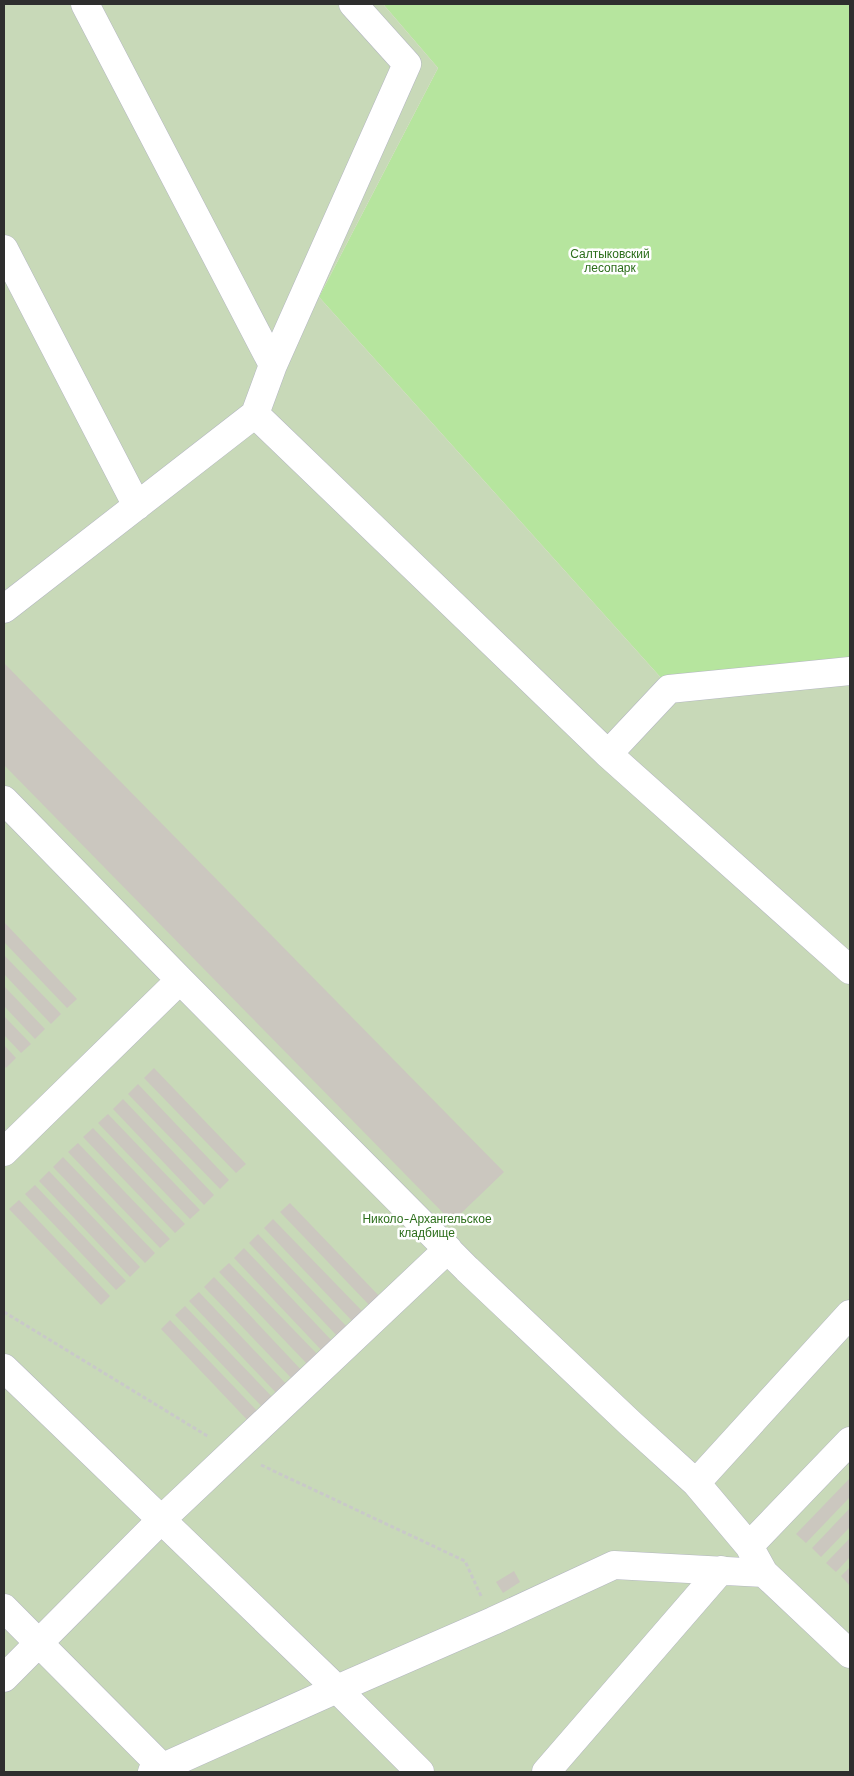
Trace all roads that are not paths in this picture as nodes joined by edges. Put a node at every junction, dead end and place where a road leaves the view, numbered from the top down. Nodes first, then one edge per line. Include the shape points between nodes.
1 (85, 4) edge
2 (354, 4) edge
3 (4, 249) edge
4 (273, 366) junction
5 (255, 414) junction
6 (137, 506) junction
7 (4, 609) edge
8 (850, 671) edge
9 (608, 754) junction
10 (4, 800) edge
11 (850, 970) edge
12 (180, 980) junction
13 (4, 1152) edge
14 (448, 1249) junction
15 (850, 1314) edge
16 (4, 1368) edge
17 (850, 1441) edge
18 (696, 1483) junction
19 (161, 1520) junction
20 (749, 1546) junction
21 (721, 1570) junction
22 (764, 1573) junction
23 (4, 1608) edge
24 (39, 1643) junction
25 (850, 1654) edge
26 (4, 1678) edge
27 (337, 1689) junction
28 (160, 1771) edge
29 (420, 1772) edge
30 (546, 1772) edge

1 - 4 lane
2 - 4 lane via 407,64
3 - 6 lane
4 - 5 lane
5 - 6 lane
5 - 9 lane
6 - 7 lane
8 - 9 lane via 669,688
9 - 11 lane
10 - 12 lane
12 - 13 lane
12 - 14 lane
14 - 18 lane
14 - 19 lane
15 - 18 lane
16 - 19 lane
17 - 20 lane
18 - 20 lane
19 - 24 lane
19 - 27 lane
20 - 22 lane
21 - 22 lane
21 - 27 lane via 614,1565
21 - 30 lane
22 - 25 lane
23 - 24 lane
24 - 26 lane
24 - 28 lane
27 - 28 lane
27 - 29 lane

